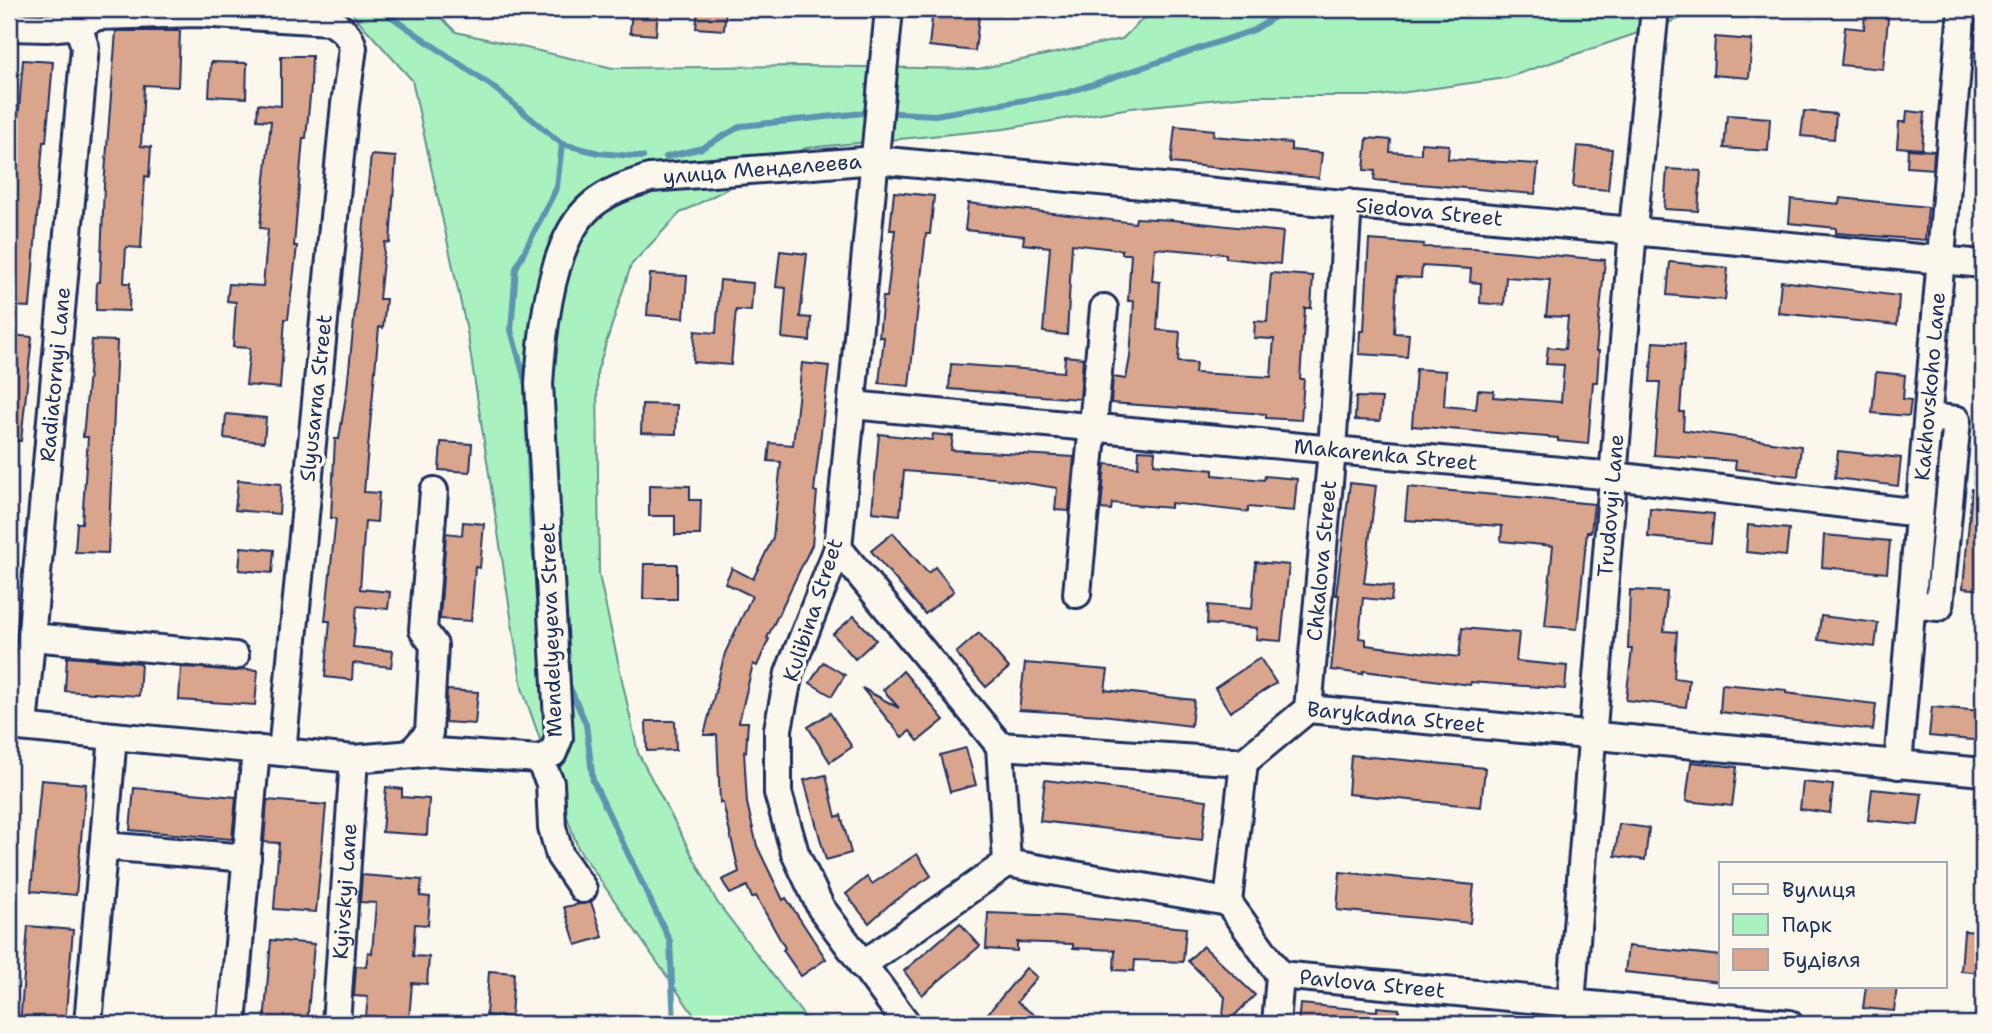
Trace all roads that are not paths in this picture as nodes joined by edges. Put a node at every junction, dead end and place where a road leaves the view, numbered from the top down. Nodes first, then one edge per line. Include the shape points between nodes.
1 (889, 9) edge
2 (1655, 9) edge
3 (1962, 9) edge
4 (78, 25) junction
5 (9, 27) edge
6 (876, 160) junction
7 (650, 178) joint
8 (1348, 203) junction
9 (1633, 229) junction
10 (1940, 261) junction
11 (1983, 264) edge
12 (1104, 308) dead end
13 (852, 405) junction
14 (1928, 417) junction
15 (1093, 428) junction
16 (1332, 450) junction
17 (1614, 476) junction
18 (434, 491) dead end
19 (1919, 513) junction
20 (838, 548) junction
21 (1077, 594) dead end
22 (1912, 604) junction
23 (32, 637) junction
24 (235, 656) dead end
25 (1308, 709) junction
26 (16, 727) edge
27 (1594, 734) junction
28 (113, 736) junction
29 (1000, 747) junction
30 (269, 751) junction
31 (410, 754) junction
32 (354, 759) junction
33 (539, 759) junction
34 (1244, 762) junction
35 (1898, 765) junction
36 (1983, 772) edge
37 (104, 846) junction
38 (247, 858) junction
39 (1007, 863) junction
40 (583, 889) dead end
41 (1228, 902) junction
42 (862, 965) junction
43 (1280, 975) junction
44 (1571, 1003) junction
45 (88, 1024) edge
46 (232, 1024) edge
47 (336, 1024) edge
48 (907, 1024) edge
49 (1276, 1024) edge
50 (1788, 1024) edge

1 - 6 street, Kulibina Street
2 - 9 street, Trudovyi Lane
3 - 10 street, Kakhovskoho Lane
4 - 5 street
4 - 23 street, Radiatornyi Lane via 85,47
4 - 30 street, Slyusarna Street via 98,16 197,13 330,21 344,30 352,44
6 - 7 street, улица Менделеева
6 - 8 street, Siedova Street
6 - 13 street, Kulibina Street
7 - 33 street, Mendelyeyeva Street via 618,187 589,207 569,234 542,334 539,384 559,738 553,753
8 - 9 street, Siedova Street
8 - 16 street, Chkalova Street
9 - 10 street, Siedova Street
9 - 17 street, Trudovyi Lane
10 - 11 street, Siedova Street
10 - 14 street, Kakhovskoho Lane
12 - 15 street
13 - 15 street, Makarenka Street
13 - 20 street, Kulibina Street
14 - 19 street, Kakhovskoho Lane
14 - 22 street via 1956,420 1940,607
15 - 16 street, Makarenka Street
15 - 21 street
16 - 17 street, Makarenka Street
16 - 25 street, Chkalova Street
17 - 19 street, Makarenka Street
17 - 27 street, Trudovyi Lane
18 - 31 street via 423,630 434,645 429,733
19 - 22 street, Kakhovskoho Lane
20 - 29 street
20 - 42 street, Kulibina Street via 789,673 778,729 778,793 795,853 821,908
22 - 35 street, Kakhovskoho Lane
23 - 24 street
23 - 26 street, Radiatornyi Lane
25 - 27 street, Barykadna Street
25 - 34 street, Barykadna Street
26 - 28 street, Mendelyeyeva Street
27 - 35 street, Barykadna Street
27 - 44 street, Trudovyi Lane
28 - 30 street, Mendelyeyeva Street
28 - 37 street
29 - 34 street
29 - 39 street
30 - 32 street, Mendelyeyeva Street
30 - 38 street, Slyusarna Street
31 - 32 street, Mendelyeyeva Street
31 - 33 street, Mendelyeyeva Street
32 - 47 street, Kyivskyi Lane
33 - 40 street via 550,783 552,827 561,856
34 - 41 street
35 - 36 street, Barykadna Street
37 - 38 street
37 - 45 street
38 - 46 street, Slyusarna Street
39 - 41 street
39 - 42 street
41 - 43 street, Pavlova Street
42 - 48 street, Kulibina Street
43 - 44 street, Pavlova Street
43 - 49 street
44 - 50 street, Pavlova Street

